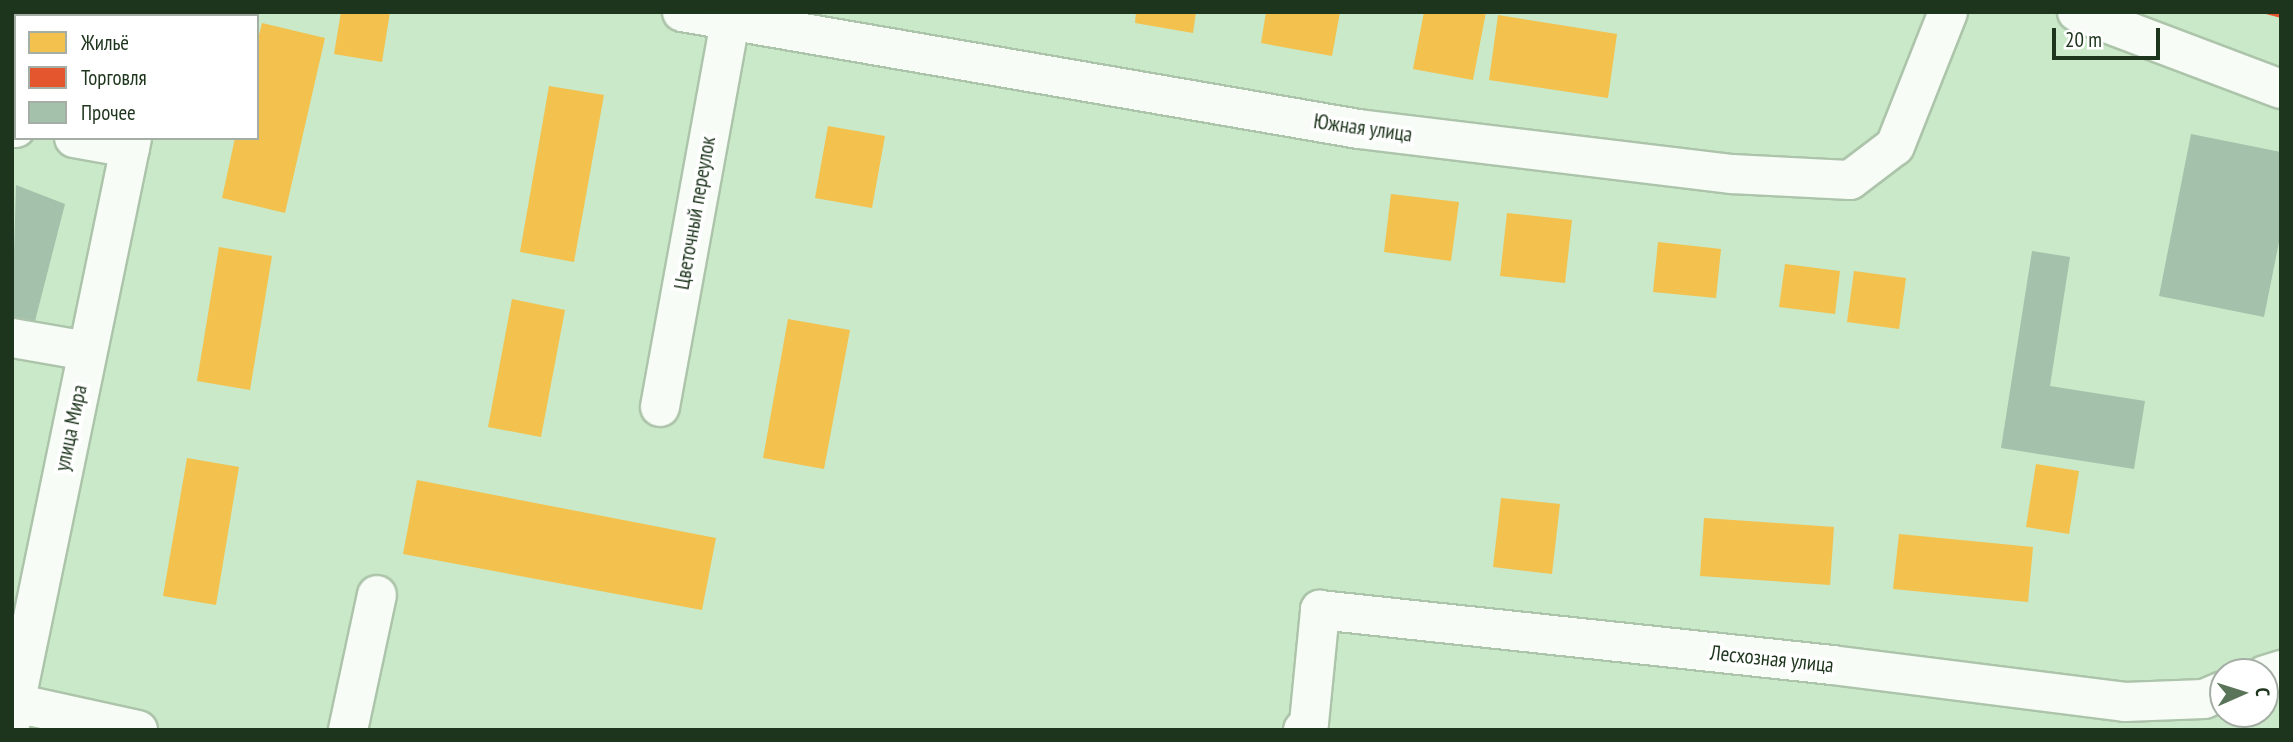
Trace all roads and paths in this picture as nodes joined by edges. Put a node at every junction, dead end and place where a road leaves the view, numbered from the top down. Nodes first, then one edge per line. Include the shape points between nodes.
1 (682, 12) edge
2 (1948, 12) edge
3 (2077, 12) edge
4 (730, 20) junction
5 (2281, 89) edge
6 (97, 140) edge
7 (131, 143) edge
8 (12, 338) edge
9 (87, 351) junction
10 (660, 407) dead end
11 (377, 595) dead end
12 (20, 627) edge
13 (2209, 697) edge
14 (14, 711) edge
15 (138, 730) edge
16 (348, 730) edge
17 (1303, 730) edge

1 - 4 street, Южная улица
2 - 4 street, Южная улица via 1895,146 1850,180 1732,174 1359,128
3 - 5 street
4 - 10 street, Цветочный переулок
6 - 7 street
7 - 9 street, улица Мира
8 - 9 street
9 - 12 street, улица Мира
11 - 16 street
12 - 14 street, улица Мира
13 - 17 street, Лесхозная улица via 2125,702 1320,610 1309,723
14 - 15 street

